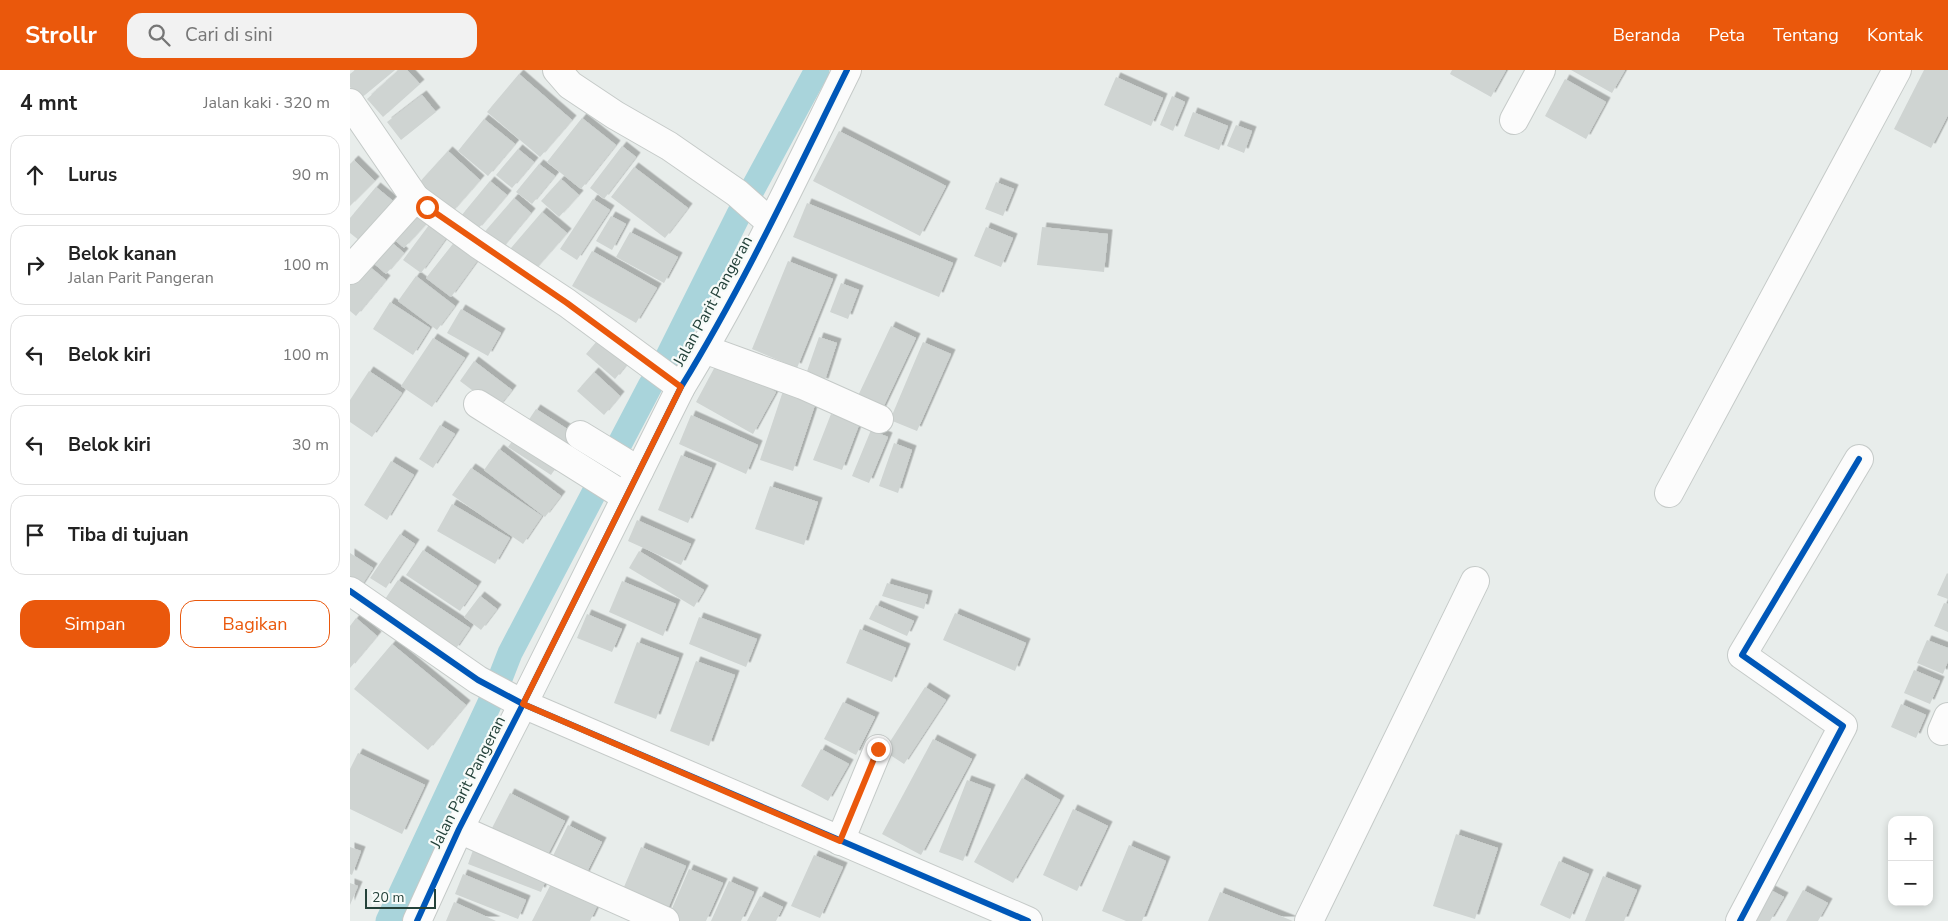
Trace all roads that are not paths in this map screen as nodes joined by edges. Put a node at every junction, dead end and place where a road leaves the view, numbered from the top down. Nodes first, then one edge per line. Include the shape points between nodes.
1 (557, 70) edge
2 (847, 70) edge
3 (1541, 70) edge
4 (1897, 70) edge
5 (350, 103) edge
6 (1514, 120) dead end
7 (415, 198) junction
8 (764, 216) junction
9 (350, 270) edge
10 (704, 349) junction
11 (676, 384) junction
12 (478, 404) dead end
13 (879, 419) dead end
14 (1859, 459) dead end
15 (1669, 493) dead end
16 (625, 497) junction
17 (1475, 580) dead end
18 (350, 590) edge
19 (517, 700) junction
20 (878, 749) dead end
21 (459, 829) junction
22 (840, 841) junction
23 (417, 921) edge
24 (665, 921) edge
25 (1028, 921) edge
26 (1310, 921) edge
27 (1740, 921) edge

1 - 8 street via 570,85 669,146
2 - 8 street, Jalan Parit Pangeran
3 - 6 street
4 - 15 street
5 - 7 street
7 - 9 street
7 - 11 street via 567,303
8 - 10 street, Jalan Parit Pangeran
10 - 11 street, Jalan Parit Pangeran
10 - 13 street via 804,385
11 - 16 street, Jalan Parit Pangeran via 612,454
12 - 16 street
14 - 27 street via 1742,656 1843,726
16 - 19 street, Jalan Parit Pangeran
17 - 26 street
18 - 19 street via 478,680
19 - 21 street, Jalan Parit Pangeran
19 - 22 street
20 - 22 street
21 - 23 street, Jalan Parit Pangeran
21 - 24 street
22 - 25 street

